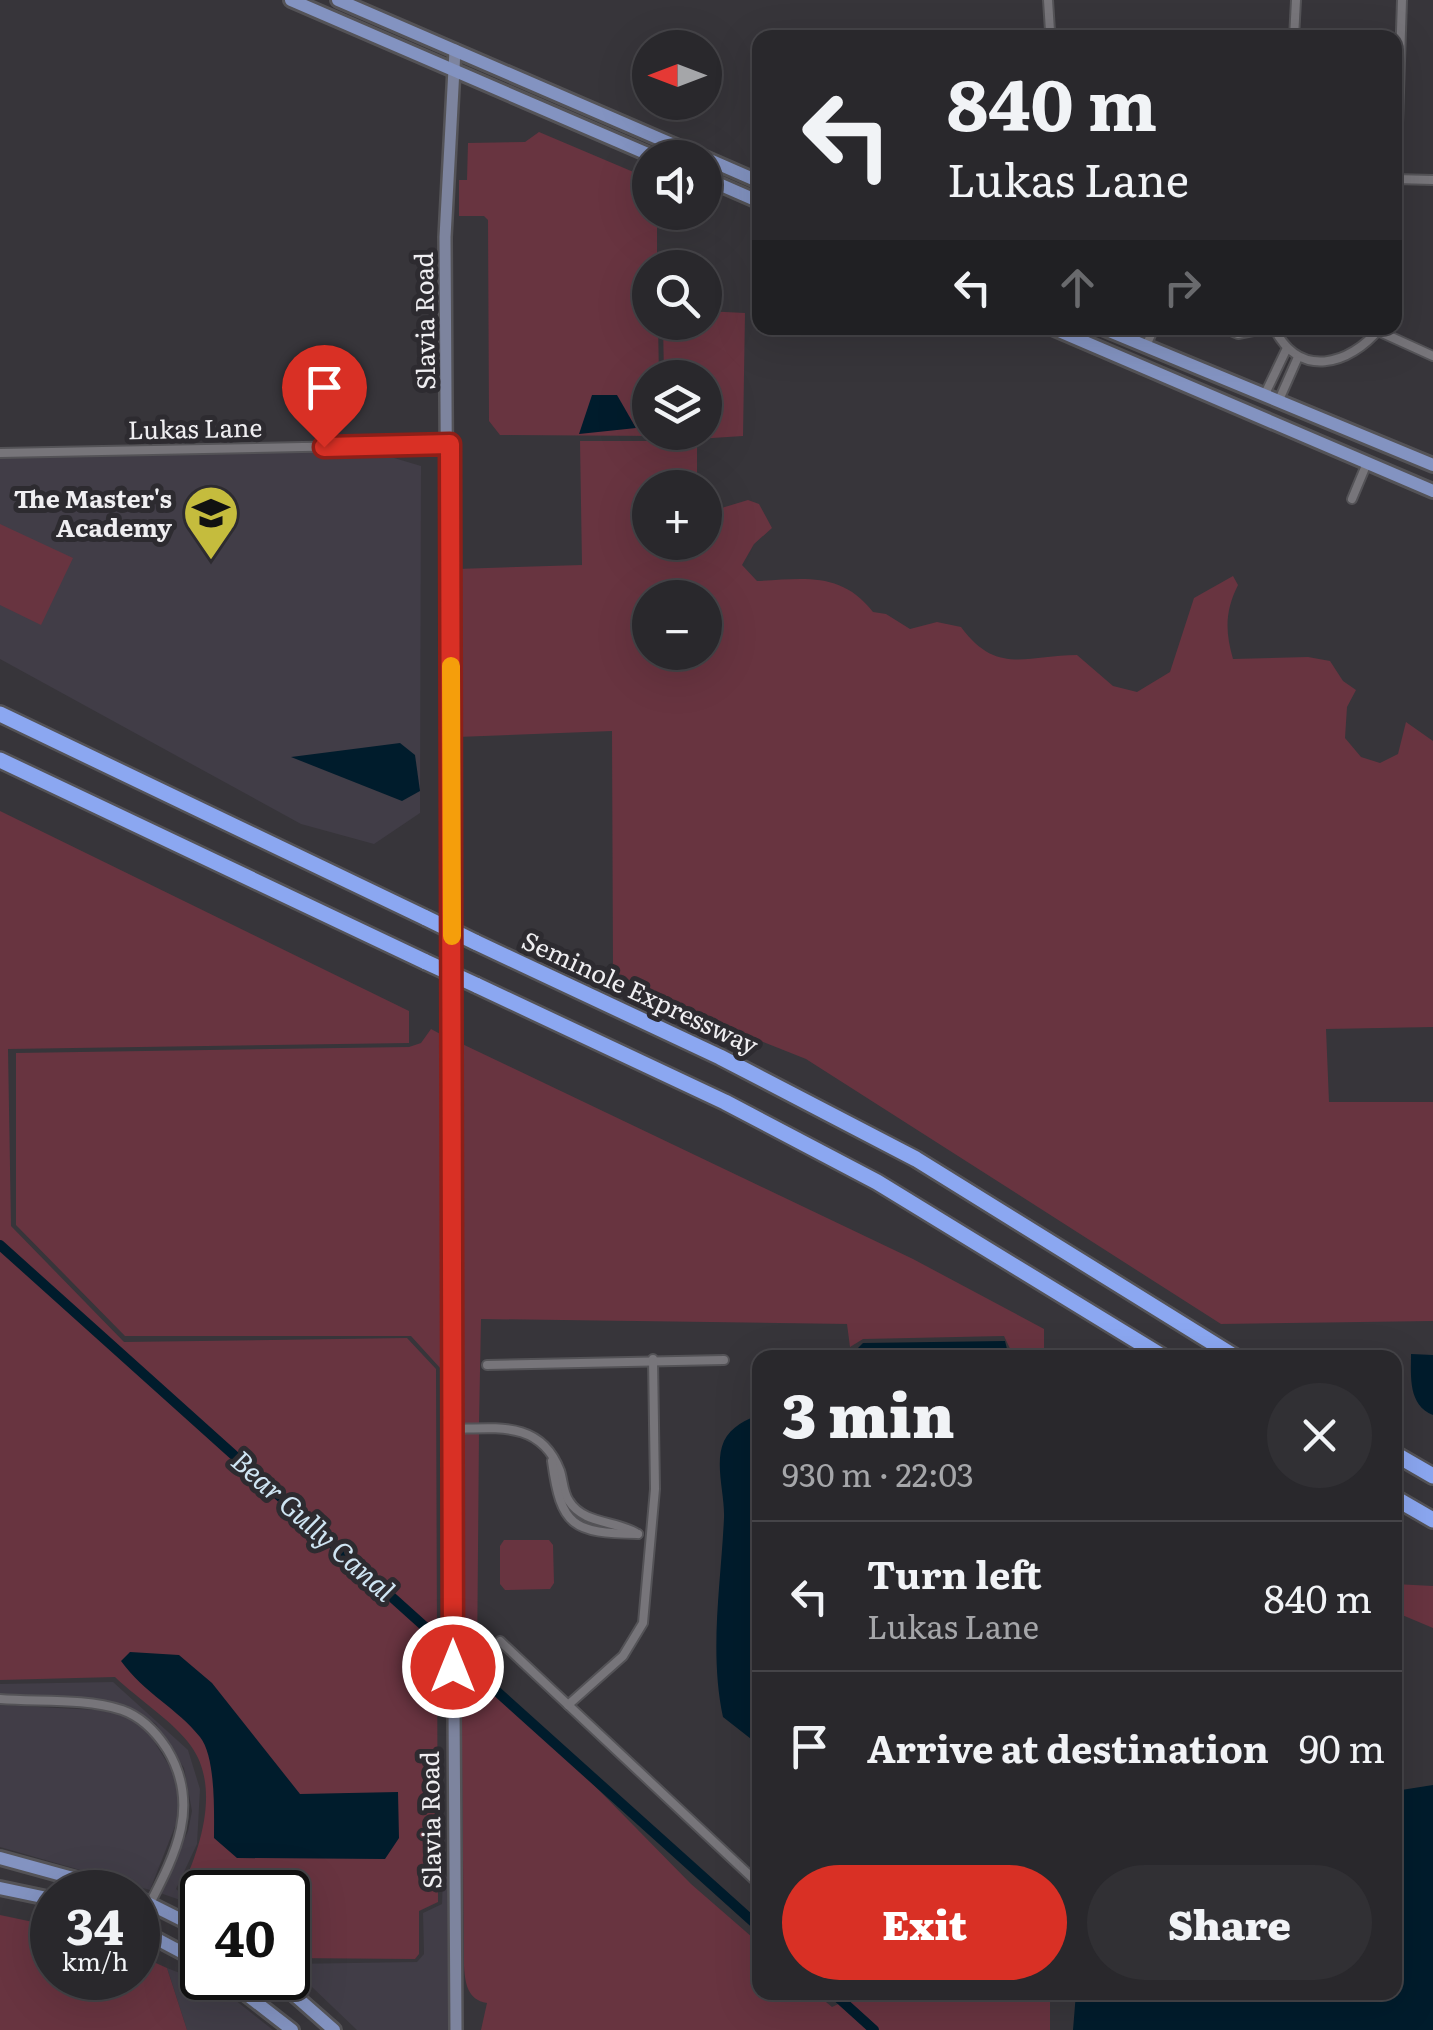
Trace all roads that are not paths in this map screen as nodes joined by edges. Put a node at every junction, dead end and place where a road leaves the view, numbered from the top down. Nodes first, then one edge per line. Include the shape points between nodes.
1 (291, 0) edge
2 (338, 0) edge
3 (1048, 0) edge
4 (1296, 0) edge
5 (1402, 0) edge
6 (1050, 30) edge
7 (1294, 30) edge
8 (1401, 30) edge
9 (455, 50) junction
10 (452, 70) junction
11 (662, 140) edge
12 (632, 147) edge
13 (722, 166) edge
14 (752, 179) edge
15 (1402, 179) edge
16 (1433, 180) edge
17 (722, 185) edge
18 (752, 199) edge
19 (1068, 335) edge
20 (1119, 335) edge
21 (1151, 335) edge
22 (1276, 335) edge
23 (1370, 335) edge
24 (1391, 335) edge
25 (1146, 346) junction
26 (1286, 350) junction
27 (1433, 356) edge
28 (1298, 357) junction
29 (1265, 394) junction
30 (1279, 400) junction
31 (450, 444) junction
32 (0, 453) edge
33 (1367, 462) junction
34 (1433, 466) edge
35 (1433, 491) edge
36 (1352, 498) dead end
37 (0, 714) edge
38 (0, 760) edge
39 (1152, 1350) edge
40 (1224, 1350) edge
41 (653, 1359) junction
42 (724, 1360) dead end
43 (487, 1365) dead end
44 (454, 1429) junction
45 (552, 1456) junction
46 (1402, 1458) edge
47 (1433, 1476) edge
48 (1402, 1502) edge
49 (1433, 1520) edge
50 (638, 1534) junction
51 (651, 1534) junction
52 (500, 1641) dead end
53 (0, 1700) edge
54 (568, 1705) junction
55 (0, 1858) edge
56 (44, 1870) edge
57 (160, 1871) edge
58 (752, 1878) edge
59 (0, 1888) edge
60 (30, 1894) edge
61 (253, 2000) edge
62 (300, 2000) edge
63 (292, 2030) edge
64 (334, 2030) edge
65 (456, 2030) edge

1 - 10 main road
2 - 9 main road
3 - 6 street
4 - 7 street
5 - 8 street
9 - 10 street, Slavia Road
9 - 11 main road
10 - 12 main road
10 - 31 street, Slavia Road via 445,237
13 - 14 main road
15 - 16 street
17 - 18 main road
19 - 33 main road
20 - 25 main road
21 - 25 street
22 - 26 street
23 - 28 street via 1333,361
24 - 27 street
25 - 29 main road
26 - 28 street
26 - 29 street
28 - 30 street
29 - 30 main road
30 - 34 main road
31 - 32 street, Lukas Lane
31 - 44 street, Slavia Road
33 - 35 main road
33 - 36 street
37 - 40 highway, Seminole Expressway, bridge via 720,1057 899,1150
38 - 39 highway, bridge via 724,1102 861,1174
41 - 42 street
41 - 43 street
41 - 51 street
44 - 45 street via 527,1431
44 - 65 street, Slavia Road
45 - 50 street via 568,1500 579,1510
45 - 50 street via 568,1520 592,1533
46 - 47 highway
48 - 49 highway
50 - 51 street
51 - 54 street via 638,1638
52 - 54 street
53 - 57 street via 99,1705 124,1710 151,1727 178,1770 186,1811
54 - 58 street
55 - 56 main road
59 - 60 main road
61 - 63 main road
62 - 64 main road

